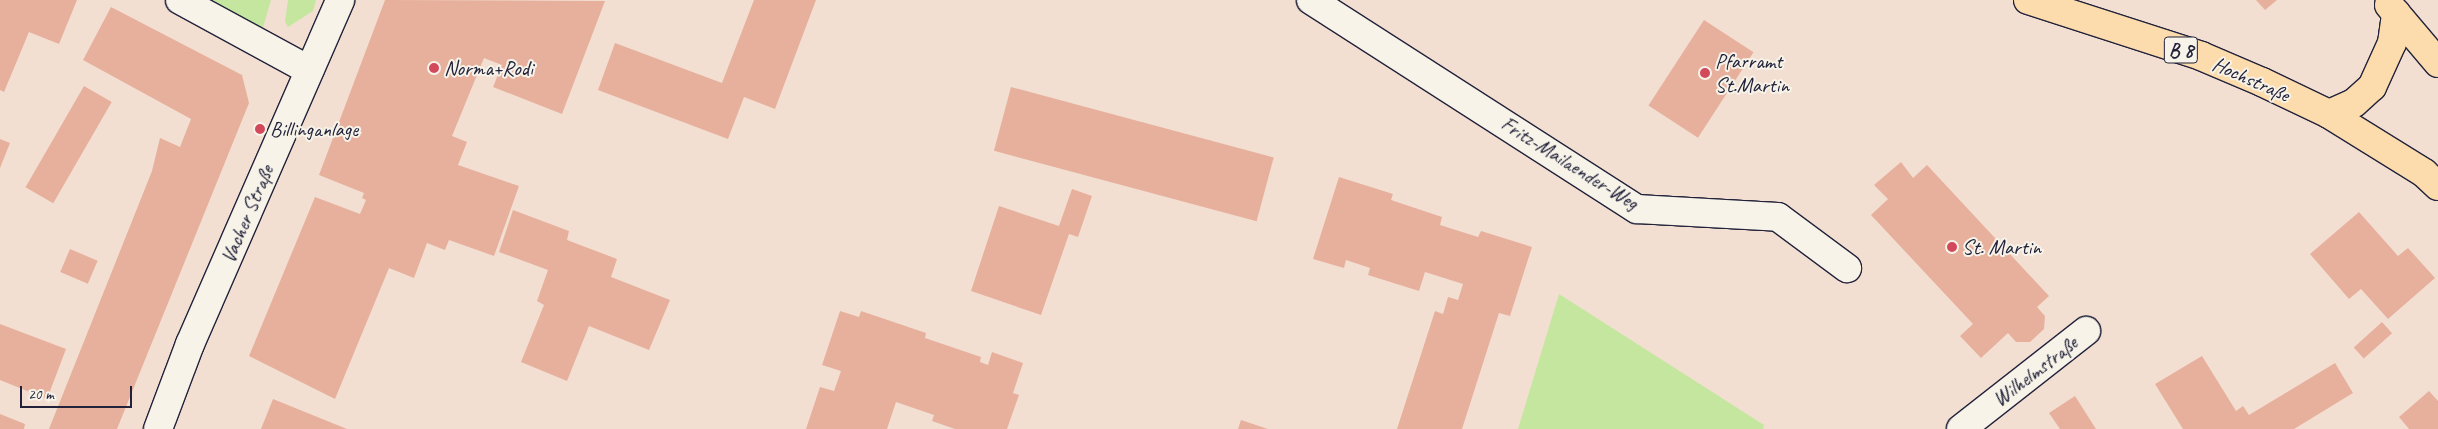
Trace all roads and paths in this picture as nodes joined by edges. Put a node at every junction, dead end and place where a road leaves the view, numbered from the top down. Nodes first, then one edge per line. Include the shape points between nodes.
1 (180, 0) edge
2 (340, 0) edge
3 (1311, 0) edge
4 (2028, 0) edge
5 (2390, 6) edge
6 (2438, 63) edge
7 (309, 70) junction
8 (2329, 114) junction
9 (2438, 186) edge
10 (1847, 268) dead end
11 (2086, 332) dead end
12 (158, 429) edge
13 (1960, 429) edge

1 - 7 street
2 - 7 street, Vacher Straße
3 - 10 street, Fritz-Mailaender-Weg via 1637,209 1778,217
4 - 8 main road, Hochstraße / B 8 via 2201,56
5 - 6 main road
5 - 8 main road via 2392,43 2372,87 2354,103
7 - 12 street, Vacher Straße via 190,344
8 - 9 main road, B 8 via 2424,173
11 - 13 street, Wilhelmstraße

